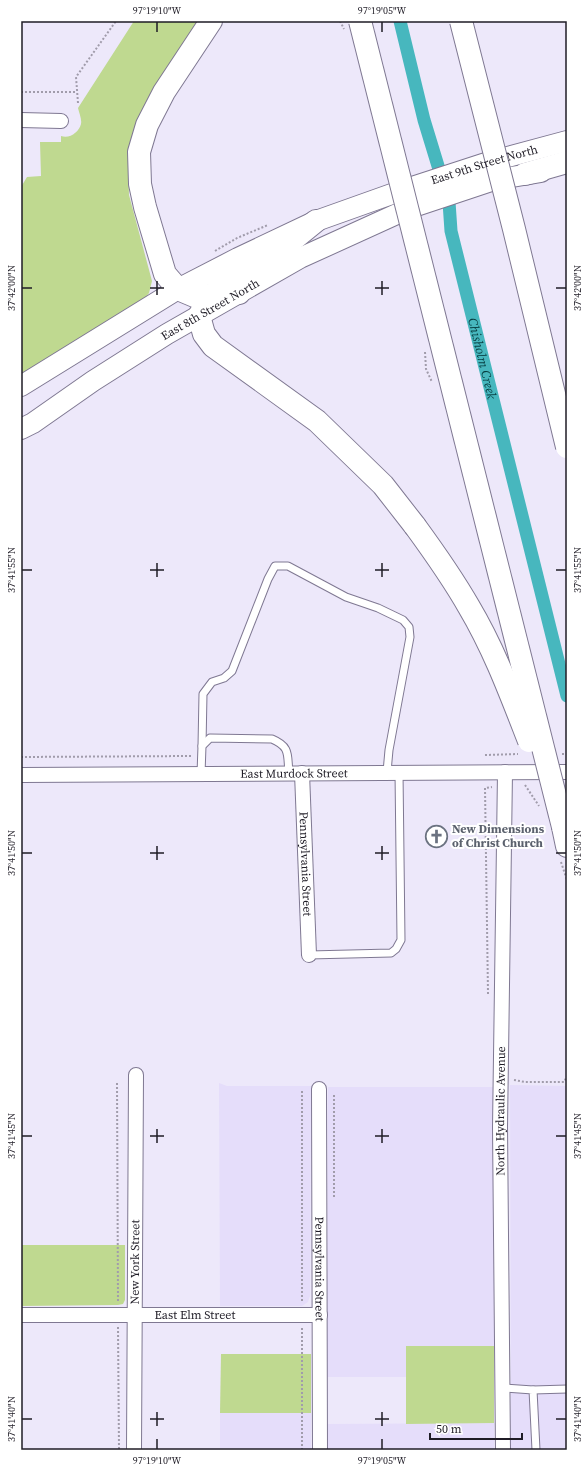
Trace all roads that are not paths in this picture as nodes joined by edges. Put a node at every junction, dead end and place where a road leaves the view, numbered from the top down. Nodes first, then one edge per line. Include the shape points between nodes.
1 (211, 21) edge
2 (360, 21) edge
3 (461, 21) edge
4 (21, 120) edge
5 (61, 121) dead end
6 (567, 141) edge
7 (567, 162) edge
8 (567, 169) edge
9 (492, 171) junction
10 (525, 174) junction
11 (410, 208) joint
12 (316, 221) junction
13 (178, 289) junction
14 (239, 293) junction
15 (210, 296) junction
16 (199, 316) junction
17 (21, 386) edge
18 (21, 429) edge
19 (567, 447) edge
20 (202, 746) junction
21 (393, 772) junction
22 (505, 772) junction
23 (567, 772) edge
24 (296, 773) junction
25 (202, 774) junction
26 (21, 775) edge
27 (565, 836) edge
28 (309, 955) joint
29 (136, 1075) dead end
30 (319, 1089) dead end
31 (21, 1315) edge
32 (135, 1315) junction
33 (320, 1315) junction
34 (503, 1388) junction
35 (567, 1389) edge
36 (533, 1390) junction
37 (134, 1450) edge
38 (320, 1450) edge
39 (503, 1450) edge
40 (536, 1450) edge

1 - 13 highway via 161,99 147,125 139,152 140,184 145,207 165,274
2 - 27 highway, bridge
3 - 19 highway, bridge
4 - 5 street
6 - 9 street, East 9th Street North
7 - 10 highway
8 - 10 street, East 9th Street North
9 - 10 street, East 9th Street North
9 - 11 street, East 9th Street North
9 - 12 street, East 9th Street North via 403,190
11 - 14 street, East 8th Street North via 300,258
12 - 13 street
12 - 15 highway via 284,247 247,268
13 - 15 highway via 197,296
13 - 17 street
14 - 15 highway
14 - 16 street, East 8th Street North
15 - 16 highway
16 - 18 street, East 8th Street North
16 - 27 highway, bridge via 204,334 213,346 317,421 383,485 442,564 470,607 508,685
20 - 21 lane via 203,694 212,682 224,678 232,671 271,573 275,566 288,566 346,597 403,620 409,627 410,637 389,750
20 - 24 lane via 210,738 272,739 287,749
20 - 25 lane
21 - 22 street, East Murdock Street
21 - 24 street, East Murdock Street
21 - 28 lane via 401,940 391,953
22 - 23 street, East Murdock Street
22 - 34 street, North Hydraulic Avenue via 500,1127
24 - 25 street, East Murdock Street
24 - 28 street, Pennsylvania Street
25 - 26 street, East Murdock Street
29 - 32 street, New York Street
30 - 33 street, Pennsylvania Street
31 - 32 street, East Elm Street
32 - 33 street, East Elm Street
32 - 37 street, New York Street
33 - 38 street, Pennsylvania Street
34 - 36 lane
34 - 39 street, North Hydraulic Avenue
35 - 36 lane
36 - 40 lane

